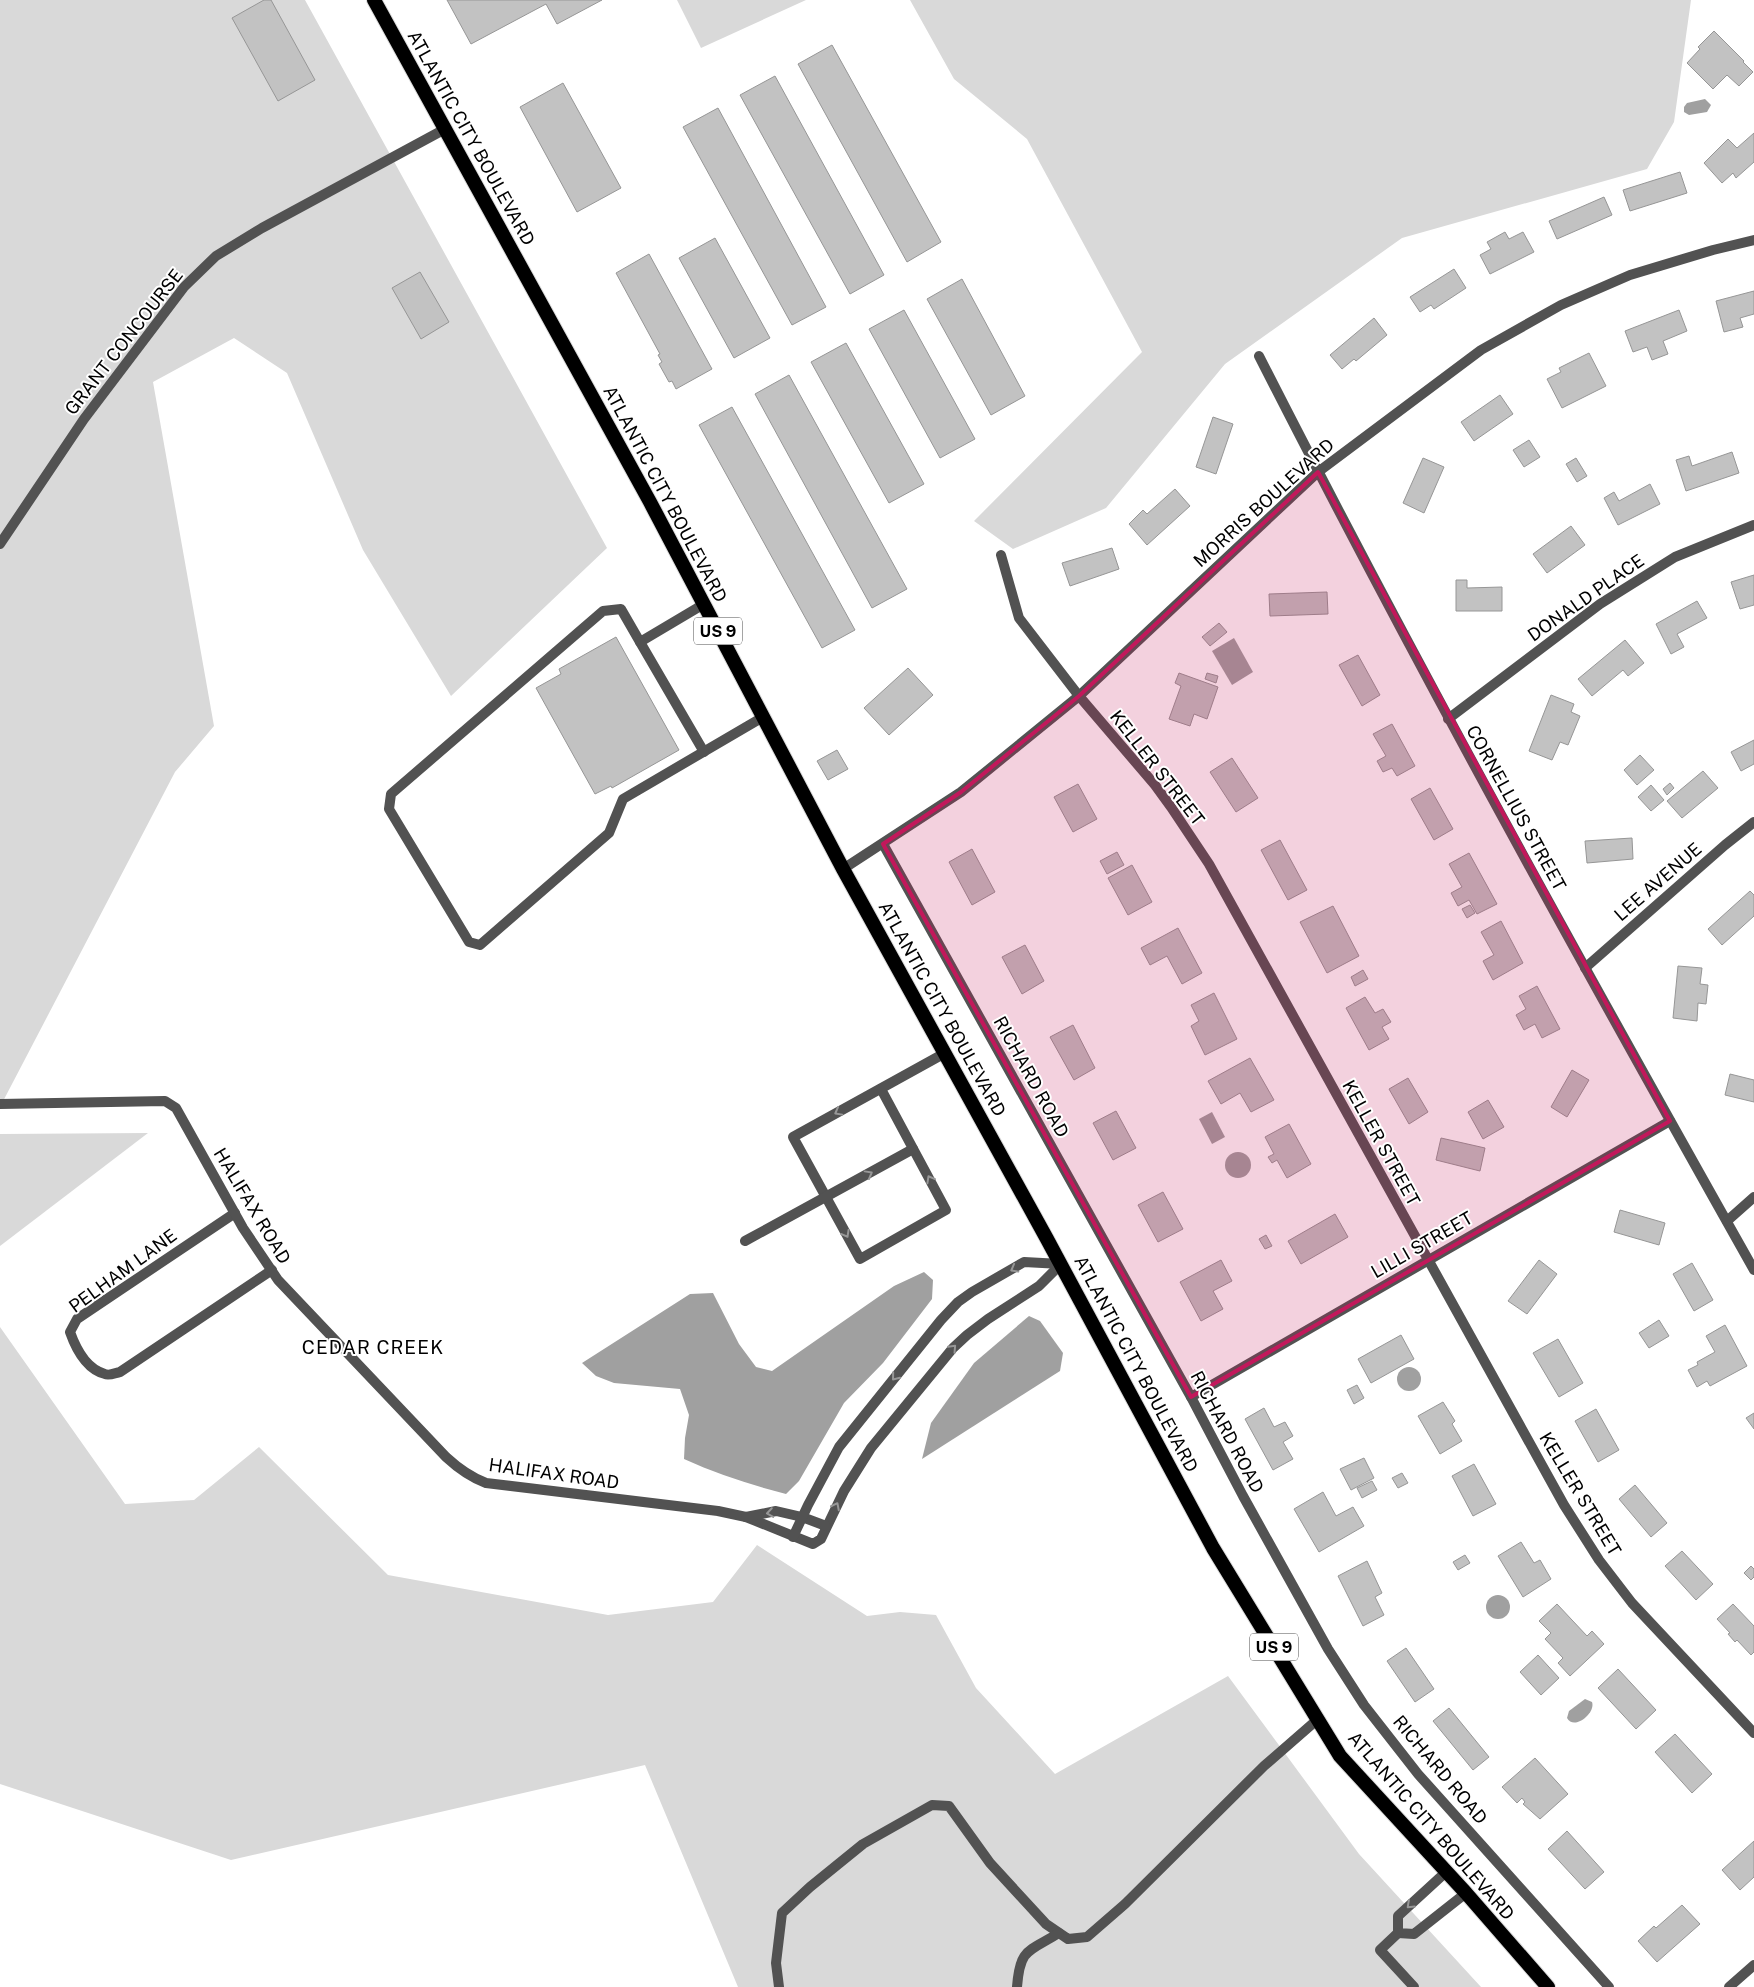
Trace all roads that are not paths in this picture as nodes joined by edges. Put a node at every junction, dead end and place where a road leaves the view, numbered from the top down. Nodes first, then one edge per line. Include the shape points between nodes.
1 (374, 0) edge
2 (445, 130) junction
3 (1754, 240) edge
4 (1259, 356) dead end
5 (1318, 472) junction
6 (1754, 525) edge
7 (0, 544) edge
8 (1001, 555) dead end
9 (704, 604) junction
10 (640, 642) junction
11 (1079, 696) junction
12 (763, 717) junction
13 (1448, 719) junction
14 (704, 752) junction
15 (1754, 822) edge
16 (883, 844) junction
17 (844, 869) junction
18 (1585, 968) junction
19 (945, 1053) junction
20 (881, 1089) junction
21 (0, 1104) edge
22 (1670, 1121) junction
23 (913, 1149) junction
24 (1754, 1197) edge
25 (826, 1198) junction
26 (235, 1213) junction
27 (1727, 1221) junction
28 (745, 1241) dead end
29 (1427, 1261) junction
30 (1061, 1264) junction
31 (272, 1270) junction
32 (1754, 1270) edge
33 (1190, 1397) junction
34 (746, 1517) junction
35 (802, 1517) junction
36 (826, 1526) junction
37 (793, 1537) junction
38 (1318, 1719) junction
39 (1754, 1733) edge
40 (1446, 1872) junction
41 (1466, 1893) junction
42 (1059, 1933) junction
43 (1398, 1933) junction
44 (1754, 1965) edge
45 (779, 1987) edge
46 (1016, 1987) edge
47 (1414, 1987) edge
48 (1548, 1987) edge
49 (1610, 1987) edge
50 (1729, 1987) edge

1 - 2 highway, ATLANTIC CITY BOULEVARD / US 9
2 - 7 street, GRANT CONCOURSE via 216,256 184,287 84,419
2 - 9 highway, ATLANTIC CITY BOULEVARD / US 9
3 - 5 street, MORRIS BOULEVARD via 1630,276 1561,305 1481,350
4 - 5 street, CORNELLIUS STREET
5 - 11 street, MORRIS BOULEVARD
5 - 13 street, CORNELLIUS STREET
6 - 13 street, DONALD PLACE via 1675,558 1600,604
8 - 11 street, KELLER STREET via 1019,618
9 - 10 street
9 - 12 highway, ATLANTIC CITY BOULEVARD / US 9
10 - 14 street
10 - 14 street via 621,609 603,611 391,794 389,809 469,942 480,945 609,833 623,799
11 - 16 street, MORRIS BOULEVARD via 962,792
11 - 29 street, KELLER STREET via 1155,785 1209,864
12 - 14 street
12 - 17 highway, ATLANTIC CITY BOULEVARD / US 9
13 - 18 street, CORNELLIUS STREET
15 - 18 street, LEE AVENUE
16 - 17 street, MORRIS BOULEVARD
16 - 33 street, RICHARD ROAD
17 - 19 highway, ATLANTIC CITY BOULEVARD / US 9
18 - 22 street, CORNELLIUS STREET
19 - 20 street
19 - 30 highway, ATLANTIC CITY BOULEVARD / US 9
20 - 23 street
20 -> 25 street via 793,1137
21 - 26 street, HALIFAX ROAD via 165,1101 176,1108
22 - 27 street, CORNELLIUS STREET
22 - 29 street, LILLI STREET
25 -> 23 street
25 -> 23 street via 860,1259 946,1210
24 - 27 street
25 - 28 street
26 - 31 street, HALIFAX ROAD
26 - 31 street, PELHAM LANE via 78,1319 70,1332 76,1348 93,1369 106,1375 120,1372
27 - 32 street, CORNELLIUS STREET
29 - 33 street, LILLI STREET
29 - 39 street, KELLER STREET via 1564,1505 1599,1560 1632,1604
30 -> 35 street via 1024,1262 958,1302 839,1447
36 -> 30 street via 871,1448 953,1348 988,1318 1039,1286
30 - 38 highway, ATLANTIC CITY BOULEVARD / US 9 via 1213,1548
31 - 34 street, HALIFAX ROAD via 446,1457 472,1478 486,1483
33 - 49 street, RICHARD ROAD via 1328,1650 1364,1704 1418,1774
35 -> 34 street, HALIFAX ROAD via 776,1511
34 - 37 street, HALIFAX ROAD
35 - 36 street, HALIFAX ROAD
35 - 37 street
36 - 37 street, HALIFAX ROAD via 821,1539 813,1544
38 - 40 highway, ATLANTIC CITY BOULEVARD / US 9 via 1340,1756
38 - 42 street via 1264,1766 1125,1904 1087,1937 1068,1940
40 - 41 highway, ATLANTIC CITY BOULEVARD / US 9
40 -> 43 street via 1398,1916
41 - 43 street via 1414,1934
41 - 48 highway, ATLANTIC CITY BOULEVARD / US 9
42 - 45 street via 1046,1924 990,1864 949,1806 932,1805 863,1844 782,1913 776,1964
42 - 46 street via 1024,1954 1018,1966
43 - 47 street via 1380,1950
44 - 50 street

